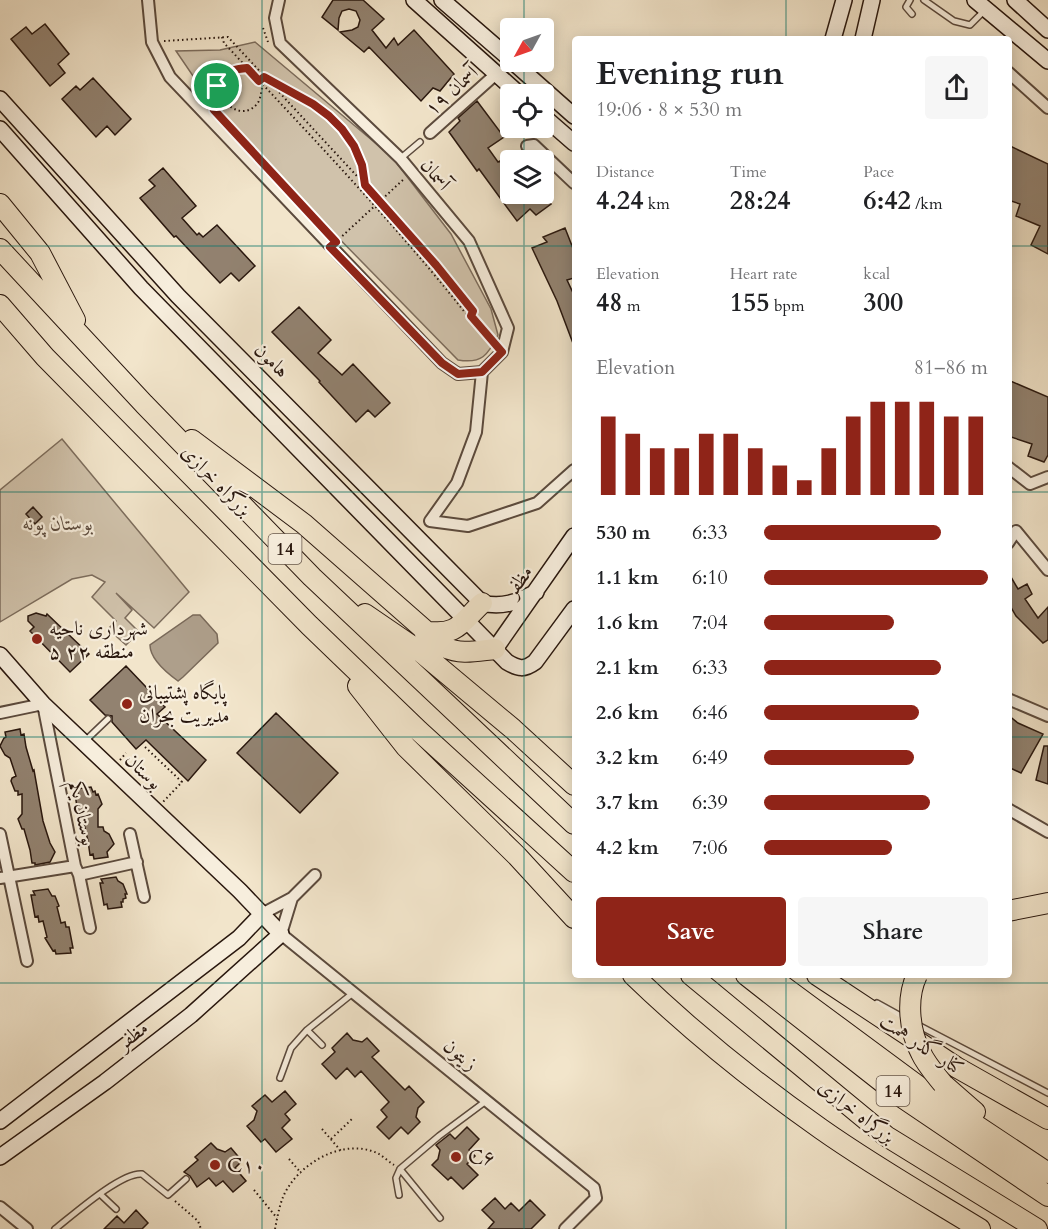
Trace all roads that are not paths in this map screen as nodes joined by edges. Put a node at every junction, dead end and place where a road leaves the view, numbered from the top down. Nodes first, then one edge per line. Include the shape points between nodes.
1 (148, 0) edge
2 (279, 0) edge
3 (414, 0) edge
4 (442, 0) edge
5 (844, 0) edge
6 (872, 0) edge
7 (910, 0) edge
8 (924, 0) edge
9 (1015, 0) edge
10 (978, 2) edge
11 (912, 14) dead end
12 (1048, 30) edge
13 (834, 36) edge
14 (864, 36) edge
15 (500, 50) edge
16 (1048, 61) edge
17 (524, 72) edge
18 (496, 74) junction
19 (1012, 76) edge
20 (508, 84) edge
21 (0, 99) edge
22 (1048, 108) edge
23 (572, 114) edge
24 (554, 126) edge
25 (0, 129) edge
26 (430, 133) dead end
27 (572, 141) edge
28 (420, 142) dead end
29 (527, 146) dead end
30 (401, 159) junction
31 (572, 181) edge
32 (0, 204) edge
33 (0, 249) edge
34 (158, 274) junction
35 (141, 288) junction
36 (0, 305) edge
37 (86, 341) junction
38 (482, 372) junction
39 (144, 404) junction
40 (1012, 470) edge
41 (572, 472) edge
42 (1048, 477) edge
43 (1012, 537) edge
44 (572, 539) edge
45 (1048, 570) edge
46 (312, 577) junction
47 (536, 592) junction
48 (482, 603) junction
49 (572, 612) edge
50 (465, 619) junction
51 (309, 625) junction
52 (424, 631) junction
53 (495, 649) junction
54 (0, 655) edge
55 (1012, 701) edge
56 (43, 704) junction
57 (0, 713) edge
58 (1048, 716) edge
59 (108, 719) dead end
60 (84, 742) junction
61 (572, 783) edge
62 (1012, 812) edge
63 (572, 822) edge
64 (1048, 832) edge
65 (0, 834) edge
66 (130, 834) dead end
67 (137, 862) junction
68 (77, 870) junction
69 (572, 870) edge
70 (315, 875) dead end
71 (5, 877) edge
72 (144, 897) dead end
73 (292, 898) junction
74 (1048, 903) edge
75 (1012, 910) edge
76 (1048, 910) edge
77 (262, 915) junction
78 (572, 916) edge
79 (1012, 917) edge
80 (90, 928) dead end
81 (281, 934) junction
82 (239, 938) junction
83 (27, 961) dead end
84 (249, 963) junction
85 (636, 978) edge
86 (695, 978) edge
87 (750, 978) edge
88 (772, 978) edge
89 (822, 978) edge
90 (828, 978) edge
91 (916, 978) edge
92 (353, 993) junction
93 (863, 997) dead end
94 (874, 1002) dead end
95 (307, 1030) junction
96 (322, 1045) dead end
97 (280, 1078) dead end
98 (1048, 1093) edge
99 (486, 1101) junction
100 (1048, 1119) edge
101 (0, 1121) edge
102 (0, 1157) edge
103 (400, 1169) junction
104 (1046, 1172) edge
105 (186, 1179) dead end
106 (100, 1194) junction
107 (399, 1195) dead end
108 (1048, 1196) edge
109 (0, 1207) edge
110 (116, 1209) dead end
111 (440, 1218) dead end
112 (27, 1229) edge
113 (55, 1229) edge
114 (565, 1229) edge
115 (980, 1229) edge
116 (1037, 1229) edge

1 - 38 street via 152,42 170,77 442,363 458,374
2 - 30 street, آسمان via 275,18 280,43
3 - 18 street
4 - 15 street
5 - 13 street
6 - 14 street
7 - 11 lane via 906,8
8 - 10 lane via 954,21 970,25 982,13
9 - 12 street
10 - 16 street
17 - 23 street
18 - 20 street
18 - 26 street, آسمان ۱۹
19 - 22 street
21 - 34 street, هامون
24 - 27 street
25 - 35 street
28 - 30 lane
29 - 31 street via 534,145
30 - 38 street, آسمان via 409,176 469,241 508,328 502,352
32 - 37 highway via 40,254
33 - 37 highway, بزرگراه خرازی / 14
34 - 35 street
34 - 48 street, هامون
35 - 50 street
36 - 51 highway, بزرگراه خرازی / 14 via 45,357
37 - 39 highway, بزرگراه خرازی / 14
38 - 41 street via 476,432 457,483 430,521 468,526 537,503
39 - 46 highway, بزرگراه خرازی / 14
39 - 52 highway via 304,524
40 - 42 street via 1030,484
43 - 45 street via 1016,531
44 - 47 street, مظفر
46 - 61 highway via 422,653
46 - 63 highway, بزرگراه خرازی / 14
47 - 48 street via 502,605
47 - 53 street, مظفر
48 - 50 highway
49 - 53 street via 547,649 527,668 518,669
50 - 52 highway via 447,633
50 - 53 street
51 - 69 highway, بزرگراه خرازی / 14
51 - 78 highway via 406,747
52 - 53 highway via 455,652
54 - 56 street, بوستان
55 - 58 street
56 - 57 street
56 - 60 street, بوستان
56 - 68 street, بوستان یکم
59 - 60 lane
60 - 77 street, بوستان
62 - 64 street
65 - 71 street
66 - 67 street
67 - 68 street
67 - 72 street
68 - 71 street
68 - 80 street, بوستان یکم
70 - 73 street
71 - 83 street
73 - 77 street
73 - 81 street
74 - 75 highway
76 - 79 highway
77 - 81 street, زیتون
77 - 82 street, مظفر
81 - 84 street, مظفر
81 - 92 street, زیتون
82 - 84 street via 252,948
82 - 101 street, مظفر
84 - 102 street, مظفر via 191,1015
85 - 115 highway via 670,1011 820,1128
86 - 116 highway, بزرگراه خرازی / 14 via 886,1136
87 - 108 highway, بزرگراه خرازی / 14 via 900,1096
88 - 104 highway via 929,1094
89 - 100 highway, کنار گذر همت via 956,1067
90 - 93 lane
91 - 104 highway, bridge via 910,1005 920,1052 943,1084
92 - 95 lane
92 - 99 street, زیتون
94 - 98 lane
95 - 96 lane
95 - 97 lane via 291,1048
99 - 103 lane
99 - 114 street, زیتون via 594,1188 597,1198
103 - 107 lane via 396,1178
103 - 111 lane
105 - 106 lane via 168,1196 141,1174 135,1174
106 - 110 lane
106 - 113 lane
109 - 112 street

